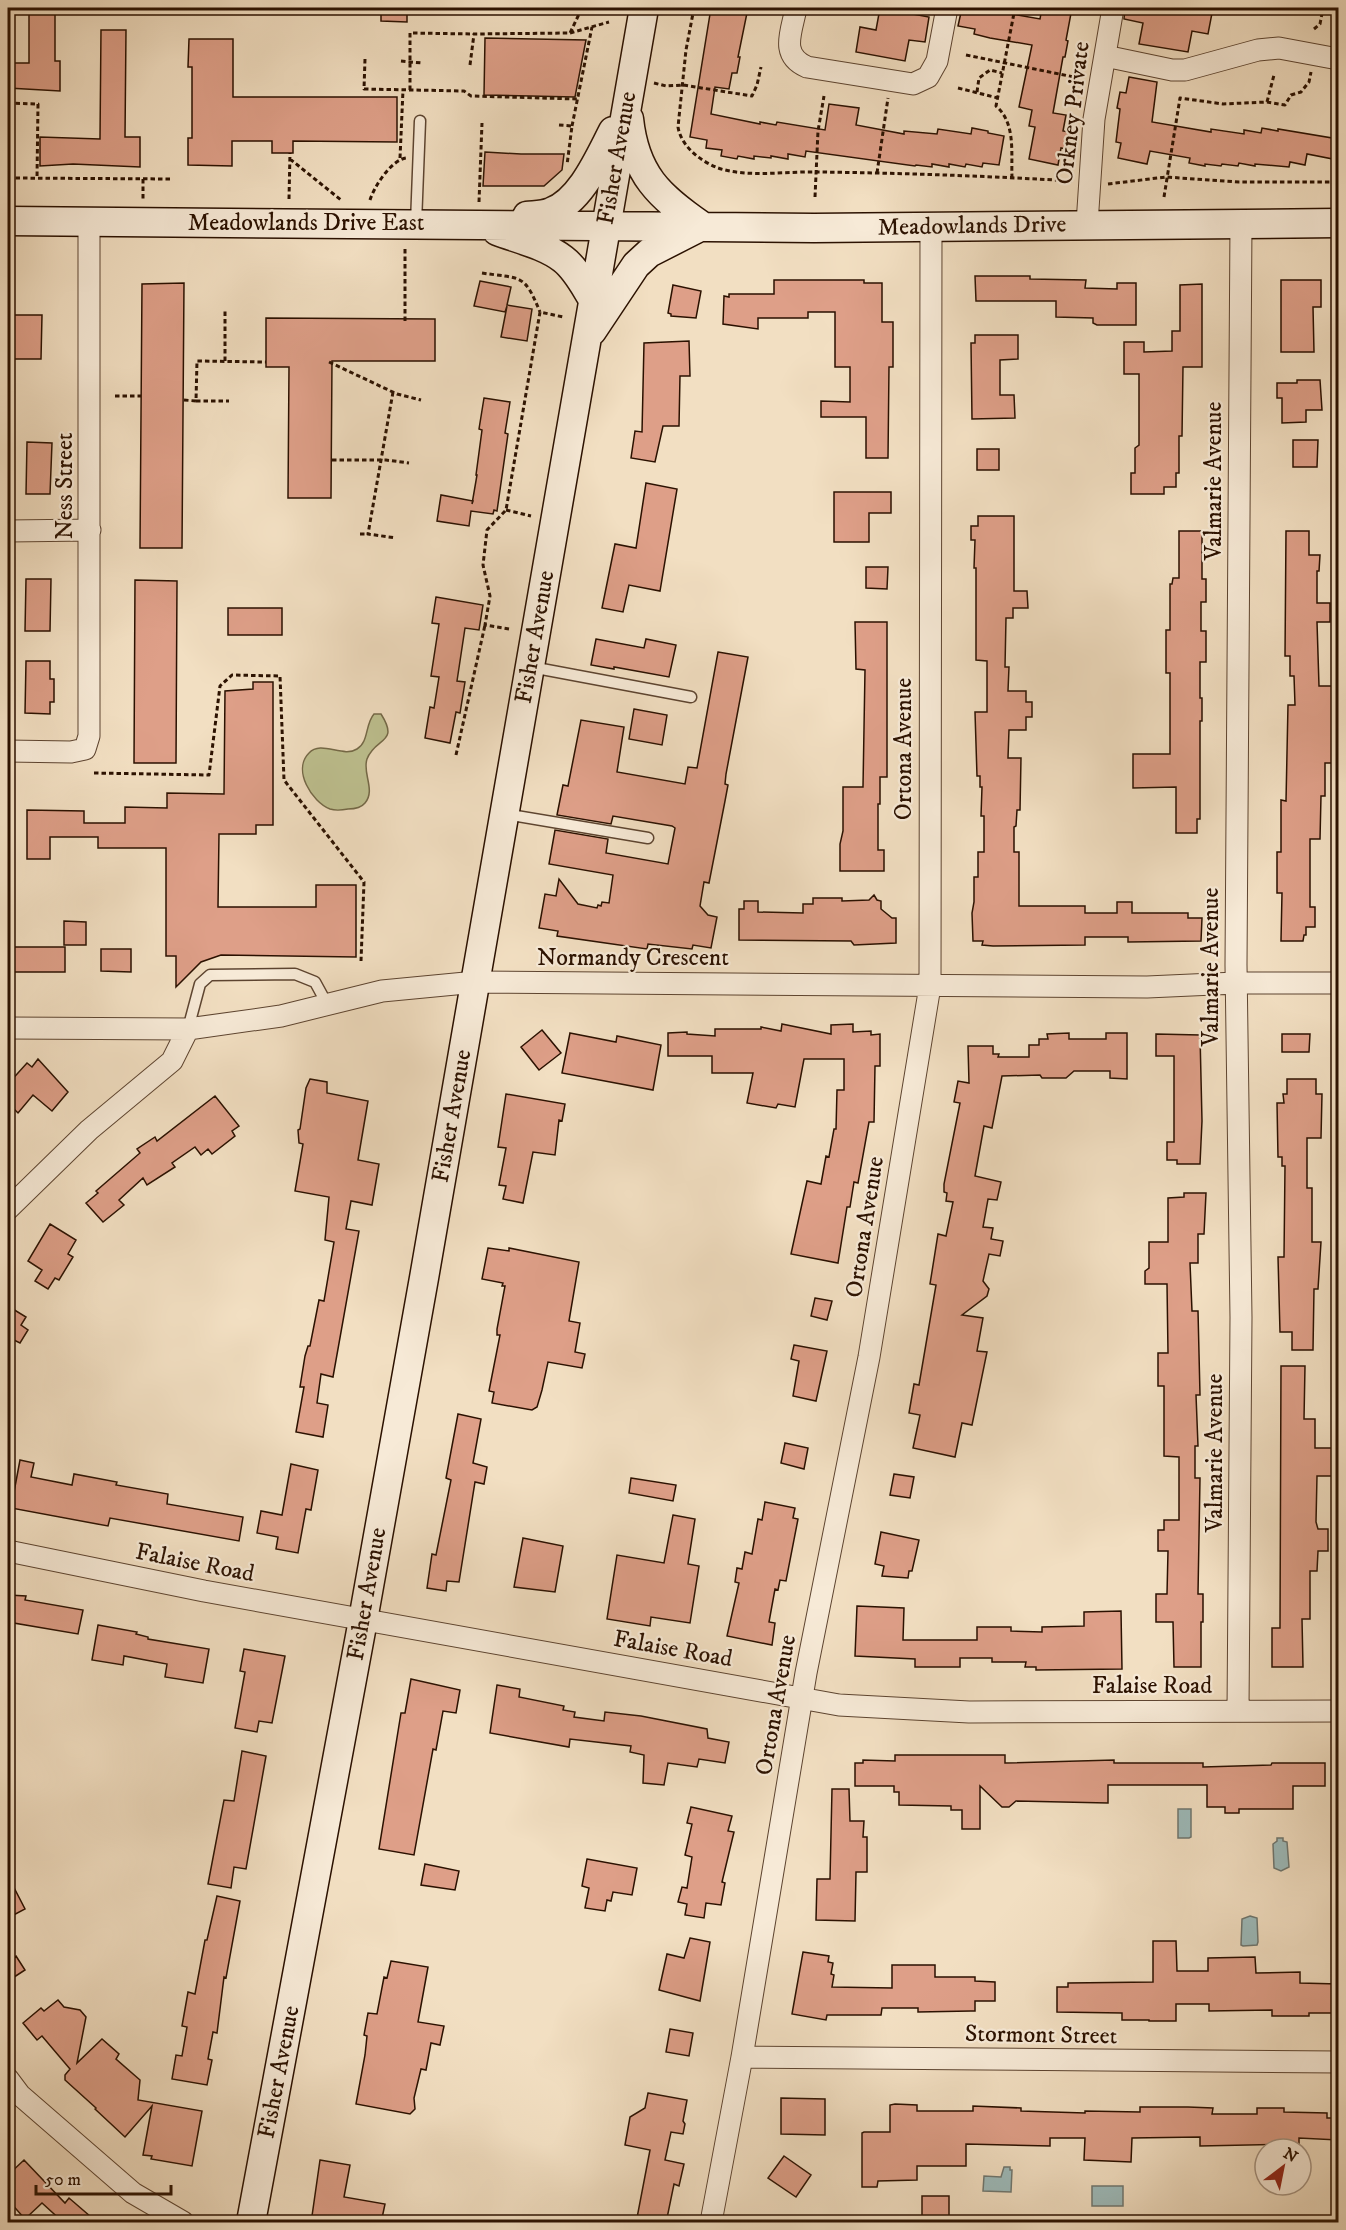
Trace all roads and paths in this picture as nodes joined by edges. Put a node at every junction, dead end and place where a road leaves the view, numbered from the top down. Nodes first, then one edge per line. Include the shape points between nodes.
1 (582, 8) edge
2 (644, 8) edge
3 (694, 8) edge
4 (796, 8) edge
5 (947, 8) edge
6 (1015, 8) edge
7 (1113, 8) edge
8 (1227, 8) edge
9 (1323, 8) edge
10 (1234, 11) dead end
11 (609, 22) dead end
12 (592, 27) junction
13 (1314, 29) dead end
14 (570, 33) junction
15 (474, 34) junction
16 (966, 55) dead end
17 (1106, 56) junction
18 (365, 59) dead end
19 (1338, 59) edge
20 (992, 60) junction
21 (401, 61) dead end
22 (410, 62) junction
23 (1004, 62) junction
24 (422, 63) dead end
25 (470, 65) dead end
26 (1312, 65) dead end
27 (760, 67) dead end
28 (990, 70) junction
29 (1002, 73) junction
30 (1274, 75) dead end
31 (1074, 77) dead end
32 (684, 84) junction
33 (958, 88) dead end
34 (403, 90) junction
35 (410, 90) junction
36 (629, 92) junction
37 (977, 93) junction
38 (824, 96) dead end
39 (998, 98) junction
40 (578, 99) junction
41 (1267, 102) junction
42 (8, 103) edge
43 (888, 107) dead end
44 (420, 121) dead end
45 (482, 123) dead end
46 (559, 125) dead end
47 (572, 126) junction
48 (290, 153) dead end
49 (418, 156) junction
50 (400, 158) junction
51 (290, 159) junction
52 (572, 172) dead end
53 (816, 172) junction
54 (876, 173) junction
55 (1166, 177) junction
56 (8, 178) edge
57 (37, 178) junction
58 (1012, 178) junction
59 (143, 179) junction
60 (172, 179) dead end
61 (1090, 181) junction
62 (1338, 182) edge
63 (815, 197) dead end
64 (1164, 197) dead end
65 (143, 199) dead end
66 (289, 200) dead end
67 (340, 200) dead end
68 (370, 200) dead end
69 (478, 215) junction
70 (8, 221) edge
71 (89, 222) junction
72 (1241, 223) junction
73 (1338, 223) edge
74 (605, 224) junction
75 (1087, 224) junction
76 (702, 226) junction
77 (931, 227) junction
78 (411, 237) junction
79 (482, 273) dead end
80 (592, 298) junction
81 (225, 309) dead end
82 (540, 312) junction
83 (563, 317) dead end
84 (405, 321) dead end
85 (584, 344) junction
86 (225, 361) junction
87 (266, 362) dead end
88 (329, 362) dead end
89 (393, 392) junction
90 (115, 396) dead end
91 (141, 396) dead end
92 (184, 400) dead end
93 (421, 400) dead end
94 (196, 401) junction
95 (229, 401) dead end
96 (332, 460) dead end
97 (381, 460) junction
98 (409, 463) dead end
99 (506, 510) junction
100 (531, 516) dead end
101 (90, 530) junction
102 (8, 531) edge
103 (360, 534) dead end
104 (368, 534) junction
105 (396, 538) dead end
106 (485, 625) junction
107 (509, 628) dead end
108 (531, 667) junction
109 (691, 698) dead end
110 (8, 751) edge
111 (456, 755) dead end
112 (94, 773) dead end
113 (505, 814) junction
114 (648, 838) dead end
115 (361, 961) dead end
116 (476, 982) junction
117 (1236, 983) junction
118 (1338, 983) edge
119 (930, 986) junction
120 (327, 1004) junction
121 (8, 1028) edge
122 (188, 1029) junction
123 (8, 1209) edge
124 (8, 1551) edge
125 (363, 1620) junction
126 (802, 1698) junction
127 (1238, 1711) junction
128 (1338, 1711) edge
129 (742, 2057) junction
130 (1338, 2062) edge
131 (8, 2079) edge
132 (183, 2223) edge
133 (250, 2223) edge
134 (711, 2223) edge

1 - 14 path
2 - 36 main road, Fisher Avenue
3 - 32 path
4 - 5 street via 790,55 797,62 807,67 913,84 928,77 937,62
6 - 23 path
7 - 17 street, Orkney Private
8 - 10 path
9 - 13 path via 1320,24
11 - 12 path
12 - 14 path
12 - 40 path
14 - 15 path
15 - 22 path via 410,33
15 - 25 path
16 - 20 path
17 - 19 street via 1172,70 1279,48
17 - 61 street, Orkney Private via 1094,119
18 - 34 path via 364,89
20 - 23 path
20 - 28 path
21 - 22 path
22 - 24 path
22 - 35 path
23 - 29 path
23 - 31 path
26 - 41 path via 1309,82 1301,92 1291,95 1284,105
27 - 32 path via 752,96
28 - 29 path
28 - 37 path via 979,78
29 - 39 path
30 - 41 path
32 - 36 path
32 - 53 path via 680,136 702,159 718,168 741,172
33 - 37 path
34 - 35 path
34 - 50 path
35 - 40 path
36 - 69 main road via 591,174 561,206 550,212
36 - 74 main road, Fisher Avenue
36 - 76 main road via 631,141 653,187
37 - 39 path
38 - 53 path
39 - 58 path via 996,106 1009,123
40 - 47 path
41 - 55 path via 1222,104 1180,98
42 - 57 path via 38,104
43 - 54 path
44 - 49 lane
45 - 69 path
46 - 47 path
47 - 52 path via 567,167
48 - 51 path
49 - 50 path
49 - 78 lane
50 - 68 path via 377,184
51 - 66 path
51 - 67 path
53 - 54 path
53 - 63 path
54 - 58 path
55 - 61 path via 1101,184
55 - 62 path
55 - 64 path
56 - 57 path
57 - 59 path
58 - 61 path
59 - 60 path
59 - 65 path
61 - 75 street, Orkney Private
69 - 74 main road, Meadowlands Drive East
69 - 78 main road, Meadowlands Drive East
69 - 80 main road via 564,260
70 - 71 main road, Meadowlands Drive East
71 - 78 main road, Meadowlands Drive East
71 - 101 street, Ness Street
72 - 73 main road, Meadowlands Drive
72 - 75 main road, Meadowlands Drive
72 - 117 street, Valmarie Avenue
74 - 76 main road, Meadowlands Drive
74 - 80 main road, Fisher Avenue
75 - 77 main road, Meadowlands Drive
76 - 77 main road, Meadowlands Drive
76 - 85 main road via 649,253 636,265
77 - 119 street, Ortona Avenue
78 - 84 path
79 - 82 path via 522,280
80 - 85 main road, Fisher Avenue
81 - 86 path
82 - 83 path
82 - 99 path
85 - 108 main road, Fisher Avenue
86 - 87 path
86 - 94 path via 197,361
88 - 89 path
89 - 93 path
89 - 97 path
90 - 91 path
92 - 94 path
94 - 95 path
96 - 97 path
97 - 98 path
97 - 104 path
99 - 100 path
99 - 106 path via 487,530 483,565 490,596
101 - 102 street
101 - 110 street, Ness Street via 90,735 85,749
103 - 104 path
104 - 105 path
106 - 107 path
106 - 111 path
108 - 109 lane
108 - 113 main road, Fisher Avenue
112 - 115 path via 209,776 220,686 232,675 280,676 284,780 364,882
113 - 114 lane
113 - 116 main road, Fisher Avenue
116 - 119 street, Normandy Crescent
116 - 120 street, Normandy Crescent via 382,991
116 - 125 main road, Fisher Avenue
117 - 118 street, Normandy Crescent
117 - 119 street, Normandy Crescent via 1147,987
117 - 127 street, Valmarie Avenue via 1241,1295
119 - 126 street, Ortona Avenue via 870,1357
120 - 122 street, Normandy Crescent via 281,1016
120 - 122 lane via 315,982 295,974 210,975 200,984
121 - 122 street, Normandy Crescent
122 - 123 street via 172,1061 89,1130
124 - 125 street, Falaise Road
125 - 126 street, Falaise Road
125 - 133 main road, Fisher Avenue
126 - 127 street, Falaise Road via 838,1705 969,1712
126 - 129 street, Ortona Avenue
127 - 128 street, Falaise Road
129 - 130 street, Stormont Street
129 - 134 street, Ortona Avenue
131 - 132 street via 20,2095 133,2193

